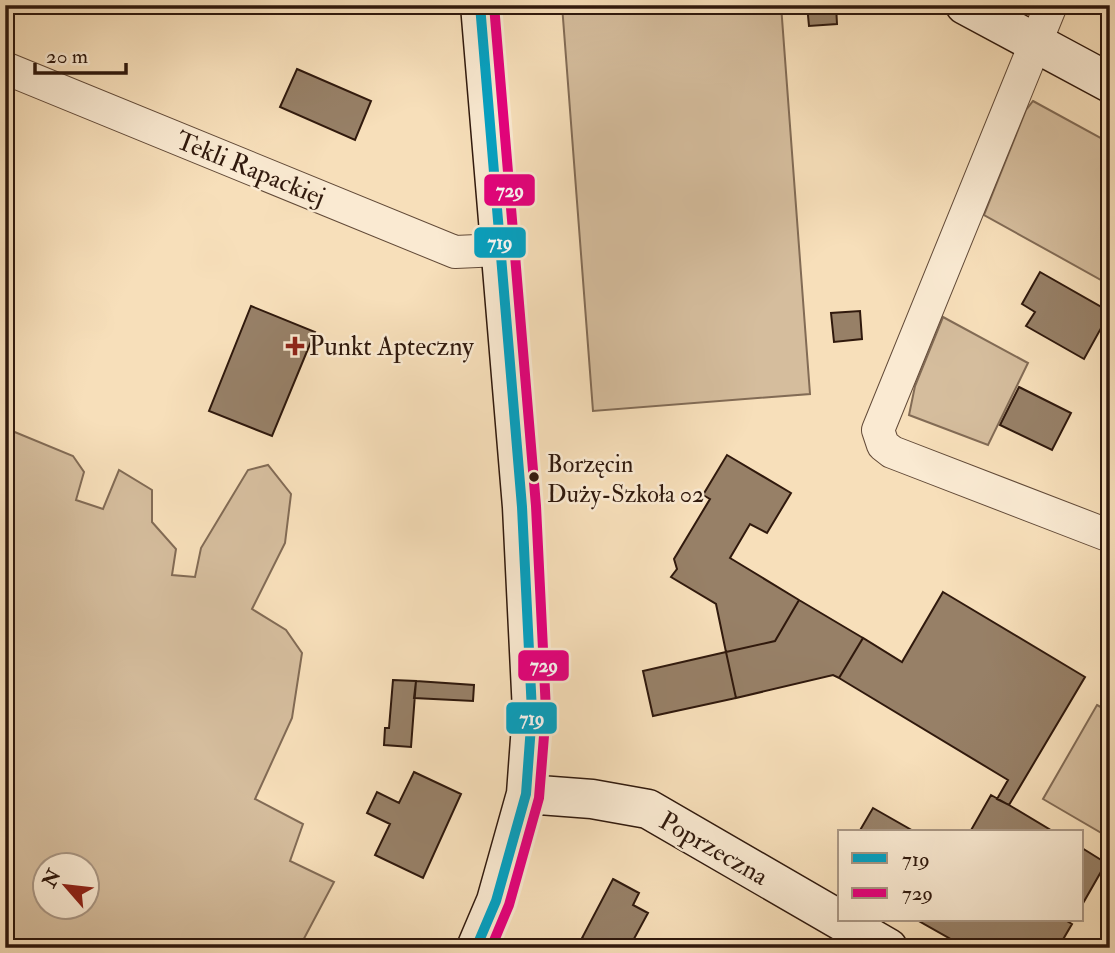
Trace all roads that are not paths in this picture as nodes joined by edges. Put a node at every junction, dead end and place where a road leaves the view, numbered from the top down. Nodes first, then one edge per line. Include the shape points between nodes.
1 (480, 5) edge
2 (965, 5) edge
3 (1051, 5) edge
4 (1037, 44) junction
5 (5, 68) edge
6 (1110, 83) edge
7 (500, 250) junction
8 (1110, 536) edge
9 (526, 794) junction
10 (838, 919) edge
11 (843, 922) edge
12 (476, 948) edge
13 (888, 948) edge

1 - 7 main road
2 - 4 main road
3 - 4 street
4 - 6 main road
4 - 8 street via 881,419 879,437 892,452
5 - 7 street, Tekli Rapackiej via 455,252
7 - 9 main road via 528,591 532,712
9 - 10 main road, Poprzeczna via 648,809
9 - 12 main road via 496,901
11 - 13 main road, Poprzeczna

